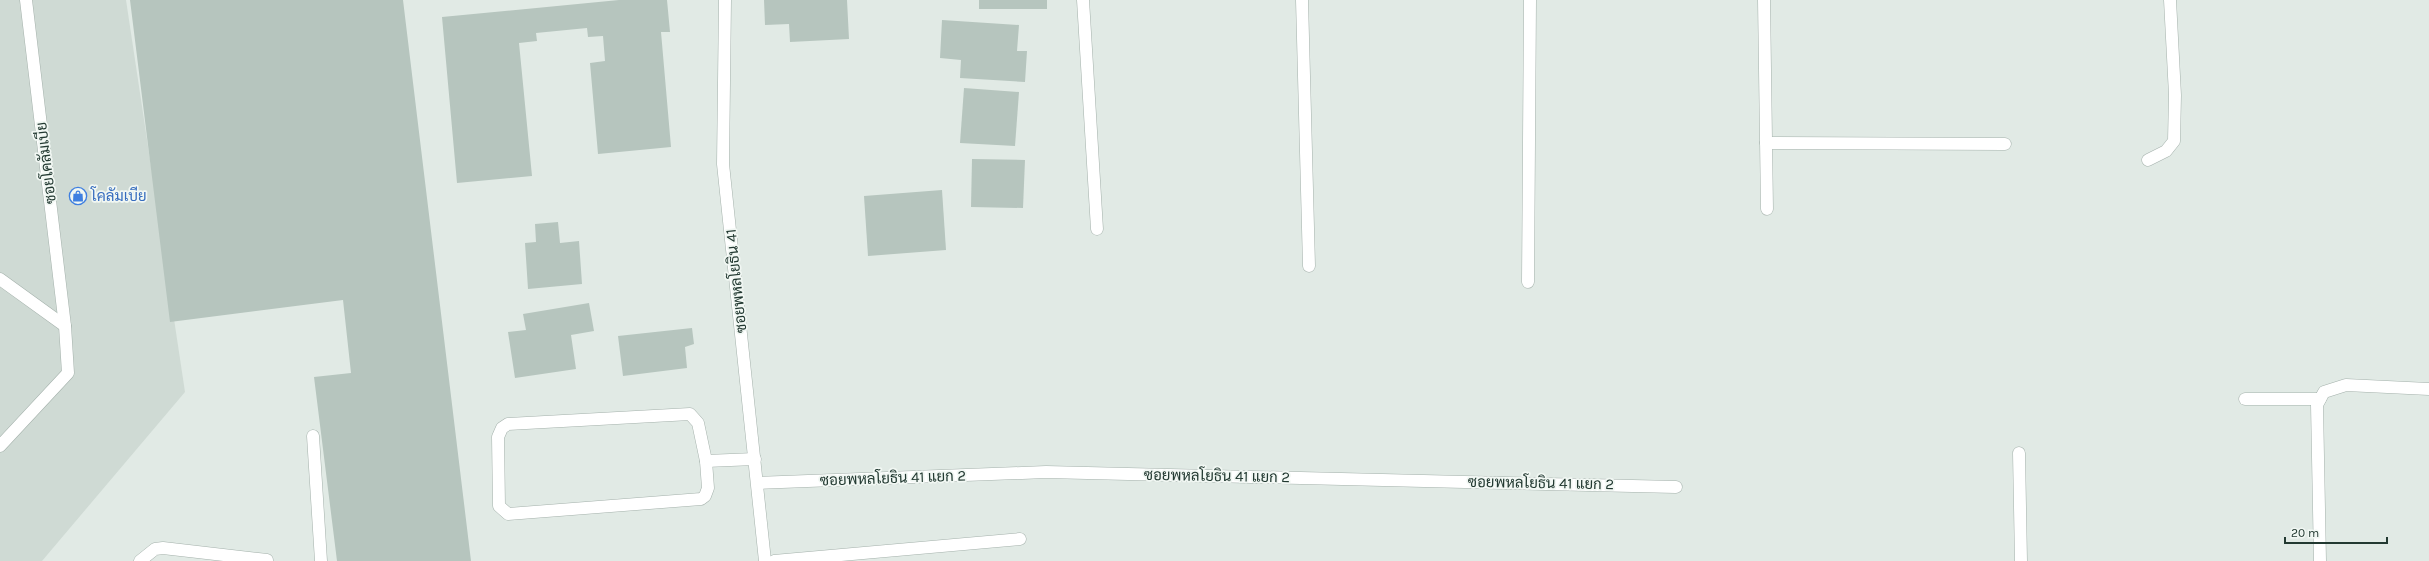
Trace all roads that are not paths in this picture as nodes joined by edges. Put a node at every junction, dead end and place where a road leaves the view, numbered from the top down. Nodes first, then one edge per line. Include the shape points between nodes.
1 (26, 0) edge
2 (725, 0) edge
3 (1083, 0) edge
4 (1302, 0) edge
5 (1530, 0) edge
6 (1764, 0) edge
7 (2170, 0) edge
8 (1766, 142) junction
9 (2005, 144) dead end
10 (2148, 160) dead end
11 (1767, 208) dead end
12 (1097, 229) dead end
13 (1309, 266) dead end
14 (0, 279) edge
15 (1528, 282) dead end
16 (65, 326) junction
17 (2429, 389) edge
18 (2322, 395) junction
19 (2245, 399) dead end
20 (313, 436) dead end
21 (0, 446) edge
22 (2019, 453) dead end
23 (755, 459) junction
24 (706, 461) junction
25 (758, 483) junction
26 (1676, 487) dead end
27 (1020, 539) dead end
28 (267, 560) edge
29 (140, 561) edge
30 (321, 561) edge
31 (765, 561) edge
32 (774, 561) edge
33 (2021, 561) edge
34 (2320, 561) edge

1 - 16 street, ซอยโคลัมเบีย
2 - 23 street, ซอยพหลโยธิน 41 via 722,164
3 - 12 street
4 - 13 street
5 - 15 street
6 - 8 street
7 - 10 street via 2175,95 2174,141 2166,151
8 - 9 street
8 - 11 street
14 - 16 street
16 - 21 street, ซอยโคลัมเบีย via 68,373
17 - 18 street via 2346,385
18 - 19 street
18 - 34 street via 2317,405
20 - 30 street
22 - 33 street
23 - 24 street
23 - 25 street, ซอยพหลโยธิน 41
24 - 24 street via 698,423 690,414 508,424 502,428 498,437 499,506 508,514 701,499 706,496 708,488
25 - 26 street, ซอยพหลโยธิน 41 แยก 2 via 1046,472
25 - 31 street, ซอยพหลโยธิน 41
27 - 32 street
28 - 29 street via 163,548 155,549

